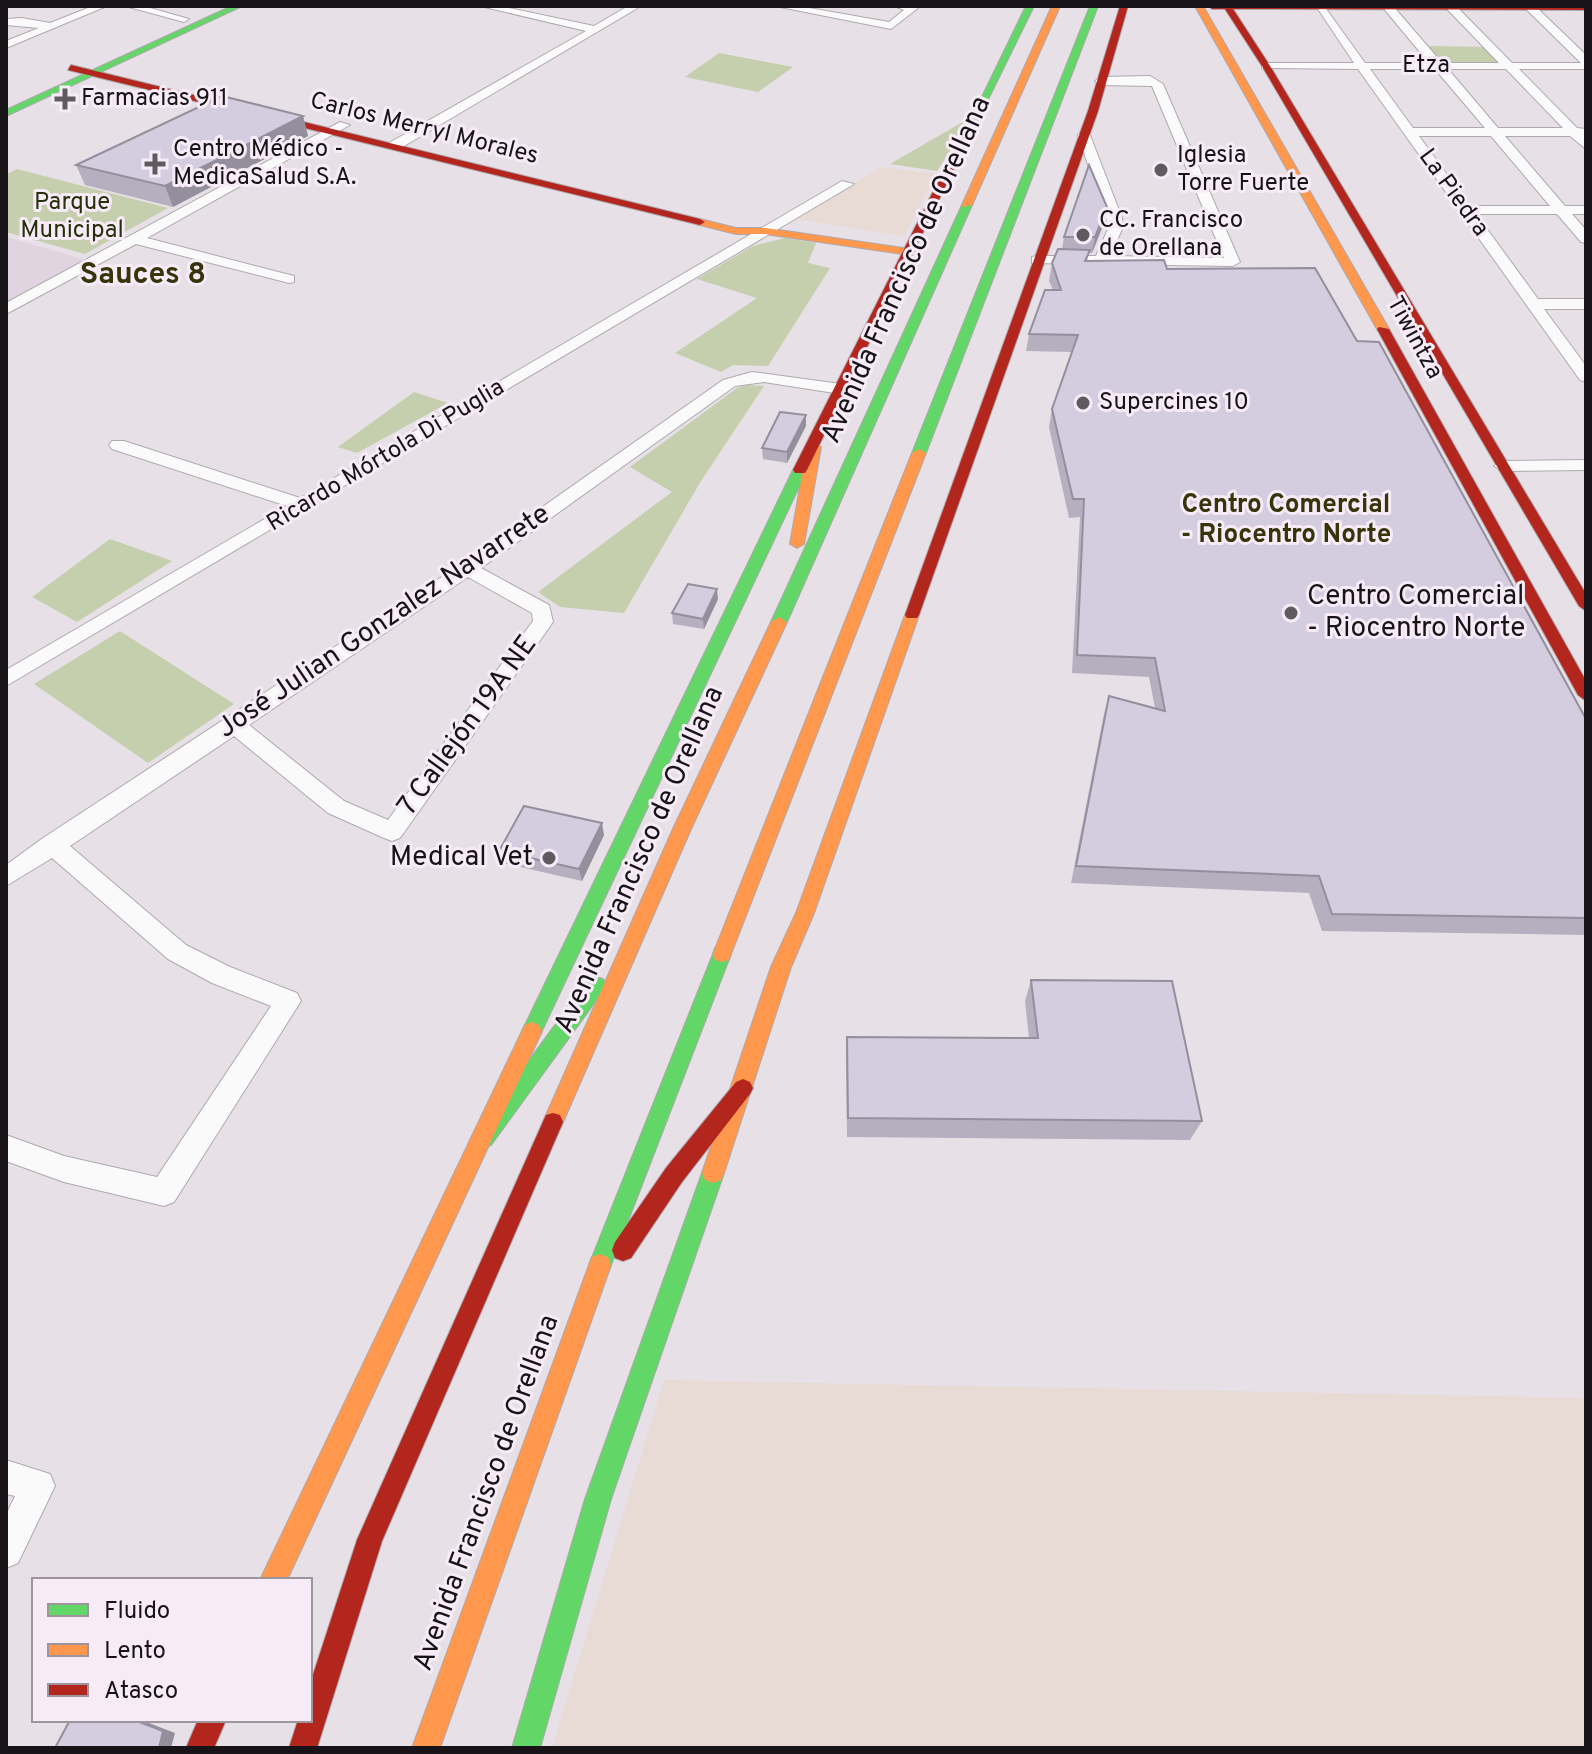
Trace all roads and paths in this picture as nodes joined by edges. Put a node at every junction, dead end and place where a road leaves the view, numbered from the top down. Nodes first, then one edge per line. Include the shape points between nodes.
1 (102, 6) edge
2 (130, 6) edge
3 (213, 6) edge
4 (238, 6) edge
5 (485, 6) edge
6 (636, 6) edge
7 (780, 6) edge
8 (899, 6) edge
9 (1030, 6) edge
10 (1056, 6) edge
11 (1094, 6) edge
12 (1124, 6) edge
13 (1199, 7) edge
14 (1227, 7) edge
15 (1320, 8) edge
16 (1389, 8) edge
17 (1452, 8) junction
18 (1531, 8) edge
19 (1586, 8) edge
20 (184, 19) junction
21 (6, 22) edge
22 (52, 27) junction
23 (594, 29) junction
24 (6, 45) edge
25 (1586, 64) edge
26 (1266, 66) junction
27 (1361, 66) junction
28 (1442, 66) junction
29 (1512, 66) junction
30 (88, 67) junction
31 (1101, 81) junction
32 (6, 95) edge
33 (6, 113) edge
34 (339, 128) junction
35 (1409, 132) junction
36 (1497, 132) junction
37 (1580, 132) edge
38 (1084, 135) junction
39 (399, 143) junction
40 (1586, 145) edge
41 (847, 184) dead end
42 (1465, 210) junction
43 (1562, 210) junction
44 (1586, 210) edge
45 (765, 231) junction
46 (134, 239) junction
47 (1586, 239) edge
48 (910, 252) junction
49 (1037, 260) junction
50 (1101, 261) junction
51 (289, 279) dead end
52 (1533, 304) junction
53 (1586, 304) edge
54 (6, 309) edge
55 (1586, 377) edge
56 (841, 389) junction
57 (118, 445) dead end
58 (814, 447) junction
59 (1586, 465) edge
60 (1503, 466) junction
61 (303, 505) junction
62 (467, 569) junction
63 (787, 605) junction
64 (1586, 606) edge
65 (6, 679) edge
66 (1586, 695) edge
67 (235, 725) junction
68 (51, 844) junction
69 (6, 877) edge
70 (635, 938) junction
71 (743, 1088) junction
72 (484, 1138) junction
73 (6, 1148) edge
74 (582, 1310) junction
75 (6, 1477) edge
76 (6, 1551) edge
77 (274, 1578) edge
78 (312, 1720) edge
79 (211, 1722) edge
80 (311, 1722) edge
81 (200, 1748) edge
82 (303, 1748) edge
83 (426, 1748) edge
84 (526, 1748) edge

1 - 22 street
2 - 20 street
3 - 20 main road
4 - 30 main road
5 - 23 street
6 - 23 street
7 - 8 street via 865,17 891,26 913,8
9 - 48 main road, Avenida Francisco de Orellana
10 - 63 main road, Avenida Francisco de Orellana
11 - 74 main road, Avenida Francisco de Orellana
12 - 31 main road
13 - 14 main road
13 - 66 main road, Tiwintza
14 - 15 main road
14 - 26 main road, Tiwintza
15 - 16 main road
15 - 27 street, La Piedra
16 - 17 main road
16 - 28 street
17 - 18 main road
17 - 29 street
18 - 19 main road
18 - 25 street
20 - 30 main road
21 - 22 street
22 - 24 street
23 - 39 street
25 - 29 street, Etza
26 - 27 street, Etza
26 - 60 main road, Tiwintza
27 - 28 street, Etza
27 - 35 street, La Piedra
28 - 29 street, Etza
28 - 36 street
29 - 37 street
30 - 32 main road
30 - 33 main road
30 - 34 main road, Carlos Merryl Morales
31 - 38 main road
31 - 50 street via 1157,84 1233,262
34 - 39 main road, Carlos Merryl Morales
34 - 46 street
35 - 36 street
35 - 42 street, La Piedra
36 - 37 street
36 - 43 street
37 - 40 street
38 - 49 main road
38 - 50 street via 1115,218
39 - 45 main road, Carlos Merryl Morales via 736,231
41 - 45 street, Ricardo Mórtola Di Puglia
42 - 43 street
42 - 52 street, La Piedra
43 - 44 street
43 - 47 street
45 - 48 main road, Carlos Merryl Morales
45 - 61 street, Ricardo Mórtola Di Puglia
46 - 51 street
46 - 54 street
48 - 56 main road, Avenida Francisco de Orellana
49 - 50 street
49 - 71 main road via 805,913 781,967
52 - 53 street
52 - 55 street, La Piedra
56 - 58 main road, Avenida Francisco de Orellana
56 - 62 street, José Julian Gonzalez Navarrete via 764,377 729,383
57 - 61 street
58 - 63 main road
58 - 72 main road, Avenida Francisco de Orellana via 738,596
59 - 60 street
60 - 64 main road, Tiwintza
61 - 65 street, Ricardo Mórtola Di Puglia
62 - 67 street, José Julian Gonzalez Navarrete
62 - 67 street, 7 Callejón 19A NE via 542,610 543,622 392,832 336,807
63 - 70 main road, Avenida Francisco de Orellana
67 - 68 street, José Julian Gonzalez Navarrete
68 - 69 street, José Julian Gonzalez Navarrete
68 - 73 street via 177,952 288,1001 164,1192 64,1169
70 - 72 main road
70 - 78 main road, Avenida Francisco de Orellana via 370,1540
71 - 74 main road via 674,1175
71 - 84 main road via 598,1499
72 - 77 main road, Avenida Francisco de Orellana
74 - 83 main road, Avenida Francisco de Orellana
75 - 76 street via 38,1486
79 - 81 main road
80 - 82 main road, Avenida Francisco de Orellana

